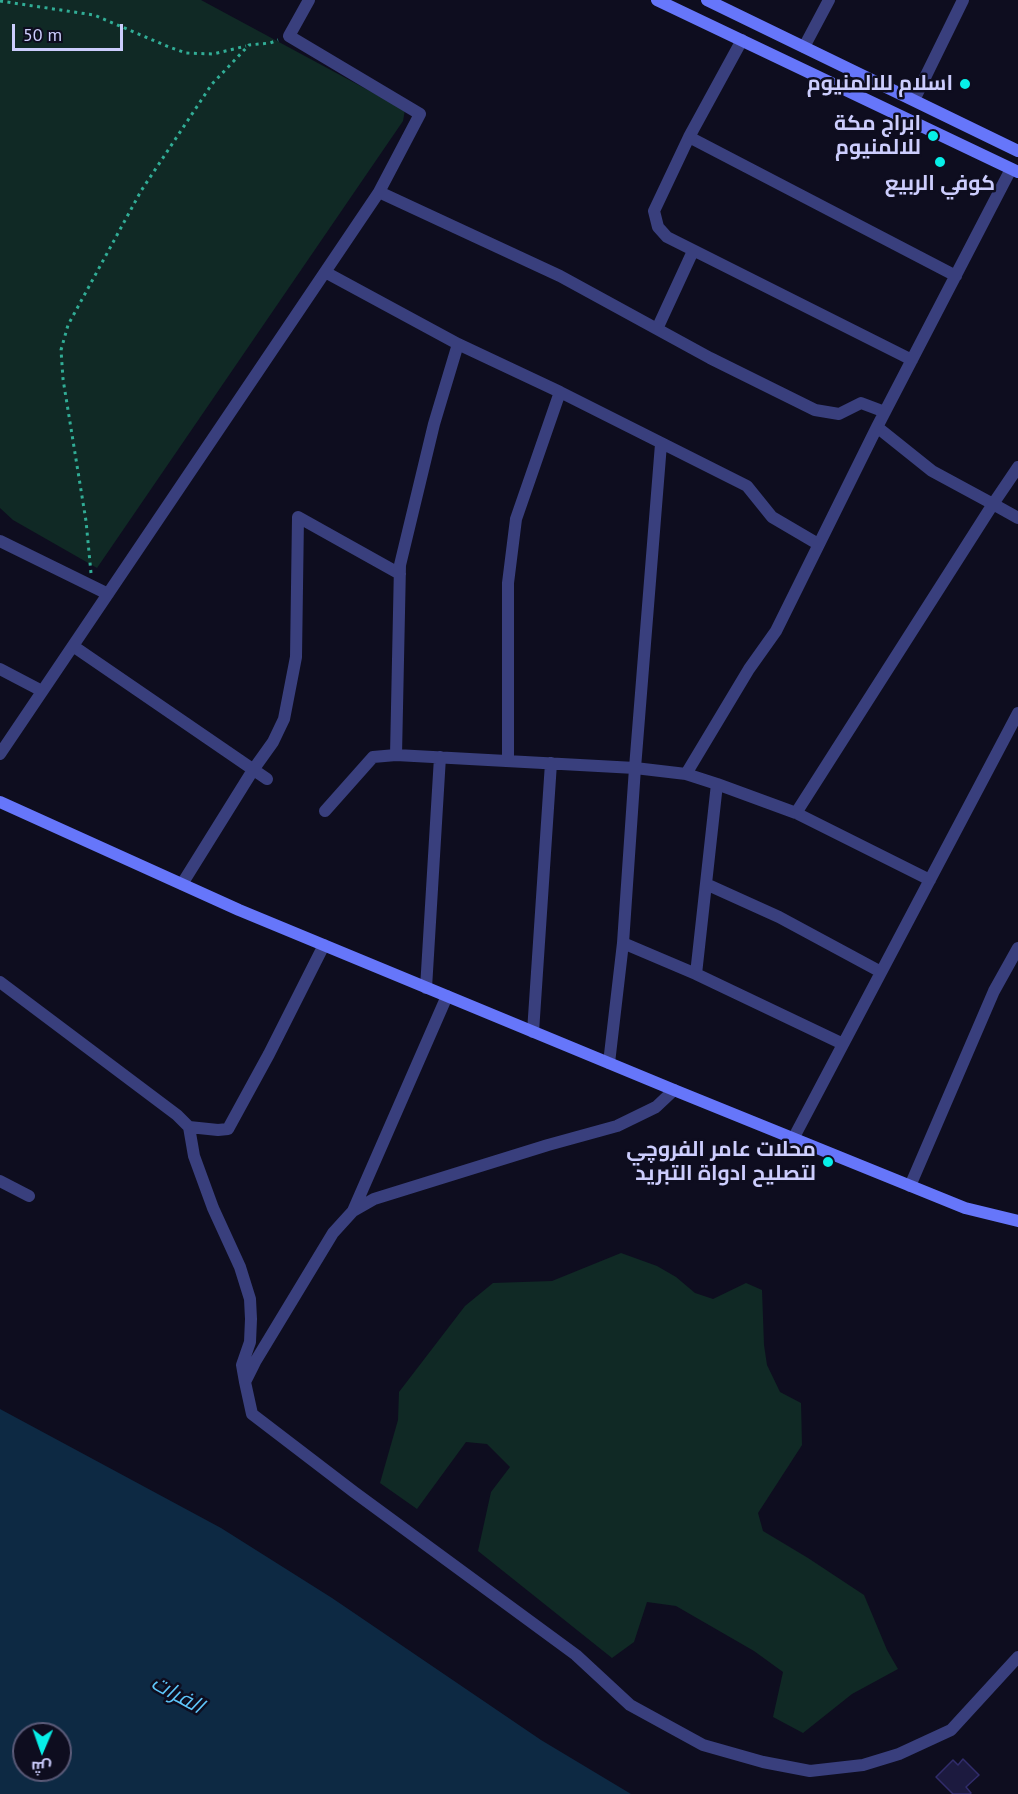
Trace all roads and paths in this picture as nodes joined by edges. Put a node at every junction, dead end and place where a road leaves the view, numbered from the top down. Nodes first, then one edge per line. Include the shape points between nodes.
1 (309, 0) edge
2 (657, 0) edge
3 (707, 0) edge
4 (830, 0) edge
5 (963, 0) edge
6 (0, 1) edge
7 (289, 36) junction
8 (742, 40) junction
9 (249, 45) junction
10 (804, 47) junction
11 (914, 100) junction
12 (951, 118) junction
13 (942, 136) junction
14 (689, 137) junction
15 (1018, 151) edge
16 (1015, 171) edge
17 (379, 192) junction
18 (693, 251) junction
19 (325, 272) junction
20 (956, 276) junction
21 (657, 329) junction
22 (458, 344) junction
23 (912, 360) junction
24 (560, 392) junction
25 (885, 412) junction
26 (877, 427) junction
27 (661, 444) junction
28 (1018, 467) edge
29 (993, 504) junction
30 (1018, 518) edge
31 (0, 542) edge
32 (818, 544) junction
33 (400, 574) junction
34 (93, 586) junction
35 (108, 594) junction
36 (73, 646) junction
37 (0, 669) edge
38 (42, 691) junction
39 (1018, 713) edge
40 (0, 754) edge
41 (396, 755) junction
42 (440, 757) junction
43 (508, 761) junction
44 (551, 763) junction
45 (635, 768) junction
46 (253, 770) junction
47 (686, 774) junction
48 (267, 779) dead end
49 (717, 784) junction
50 (0, 802) edge
51 (325, 811) dead end
52 (796, 813) junction
53 (930, 880) junction
54 (182, 884) junction
55 (706, 884) junction
56 (622, 943) junction
57 (324, 945) junction
58 (1018, 948) edge
59 (881, 972) junction
60 (696, 974) junction
61 (0, 982) edge
62 (426, 988) junction
63 (447, 996) junction
64 (533, 1032) junction
65 (843, 1044) junction
66 (609, 1063) junction
67 (674, 1090) junction
68 (189, 1127) junction
69 (793, 1139) junction
70 (0, 1181) edge
71 (910, 1186) junction
72 (29, 1196) dead end
73 (353, 1211) junction
74 (1018, 1221) edge
75 (245, 1382) junction
76 (1018, 1657) edge

1 - 7 street
2 - 8 street
3 - 10 street
4 - 10 street
5 - 11 street
6 - 9 path via 94,15 186,53 213,54
7 - 9 path
7 - 17 street via 420,114
8 - 13 street
8 - 14 street
9 - 34 path via 212,84 141,191 68,325 62,350 63,379
10 - 11 street
11 - 12 street
12 - 13 street
12 - 15 street
13 - 16 street
14 - 18 street via 654,211 658,227 667,237
14 - 20 street
16 - 20 street
17 - 19 street
17 - 21 street via 560,276
18 - 21 street
18 - 23 street
19 - 22 street
19 - 35 street
20 - 23 street
21 - 25 street via 815,410 839,414 861,403
22 - 24 street
22 - 33 street via 434,424
23 - 25 street
24 - 27 street
24 - 43 street via 516,519 508,583
25 - 26 street
26 - 29 street via 932,471
26 - 32 street
27 - 32 street via 747,486 772,517
27 - 45 street
28 - 29 street
29 - 30 street
29 - 52 street
31 - 34 street
32 - 47 street via 776,631 748,669
33 - 41 street
33 - 46 street via 298,517 296,657 284,719
34 - 35 street
35 - 36 street
36 - 38 street
36 - 46 street
37 - 38 street
38 - 40 street
39 - 53 street
41 - 42 street
41 - 51 street via 373,757
42 - 43 street
42 - 62 street
43 - 44 street
44 - 45 street
44 - 64 street
45 - 47 street
45 - 56 street
46 - 48 street
46 - 54 street
47 - 49 street
49 - 52 street
49 - 55 street
50 - 54 street
52 - 53 street
53 - 59 street
54 - 57 street
55 - 59 street via 779,917
55 - 60 street
56 - 60 street
56 - 66 street
57 - 62 street
57 - 68 street via 228,1129
58 - 71 street via 994,991
59 - 65 street
60 - 65 street
61 - 68 street
62 - 63 street
63 - 64 street
63 - 73 street
64 - 66 street
65 - 69 street
66 - 67 street
67 - 69 street
67 - 73 street via 656,1107 617,1126 374,1199
68 - 75 street via 198,1166 250,1299 250,1342 242,1365
69 - 71 street
70 - 72 street
71 - 74 street via 965,1208
73 - 75 street via 333,1233
75 - 76 street via 252,1414 576,1655 630,1705 703,1745 810,1772 863,1765 899,1754 951,1730

